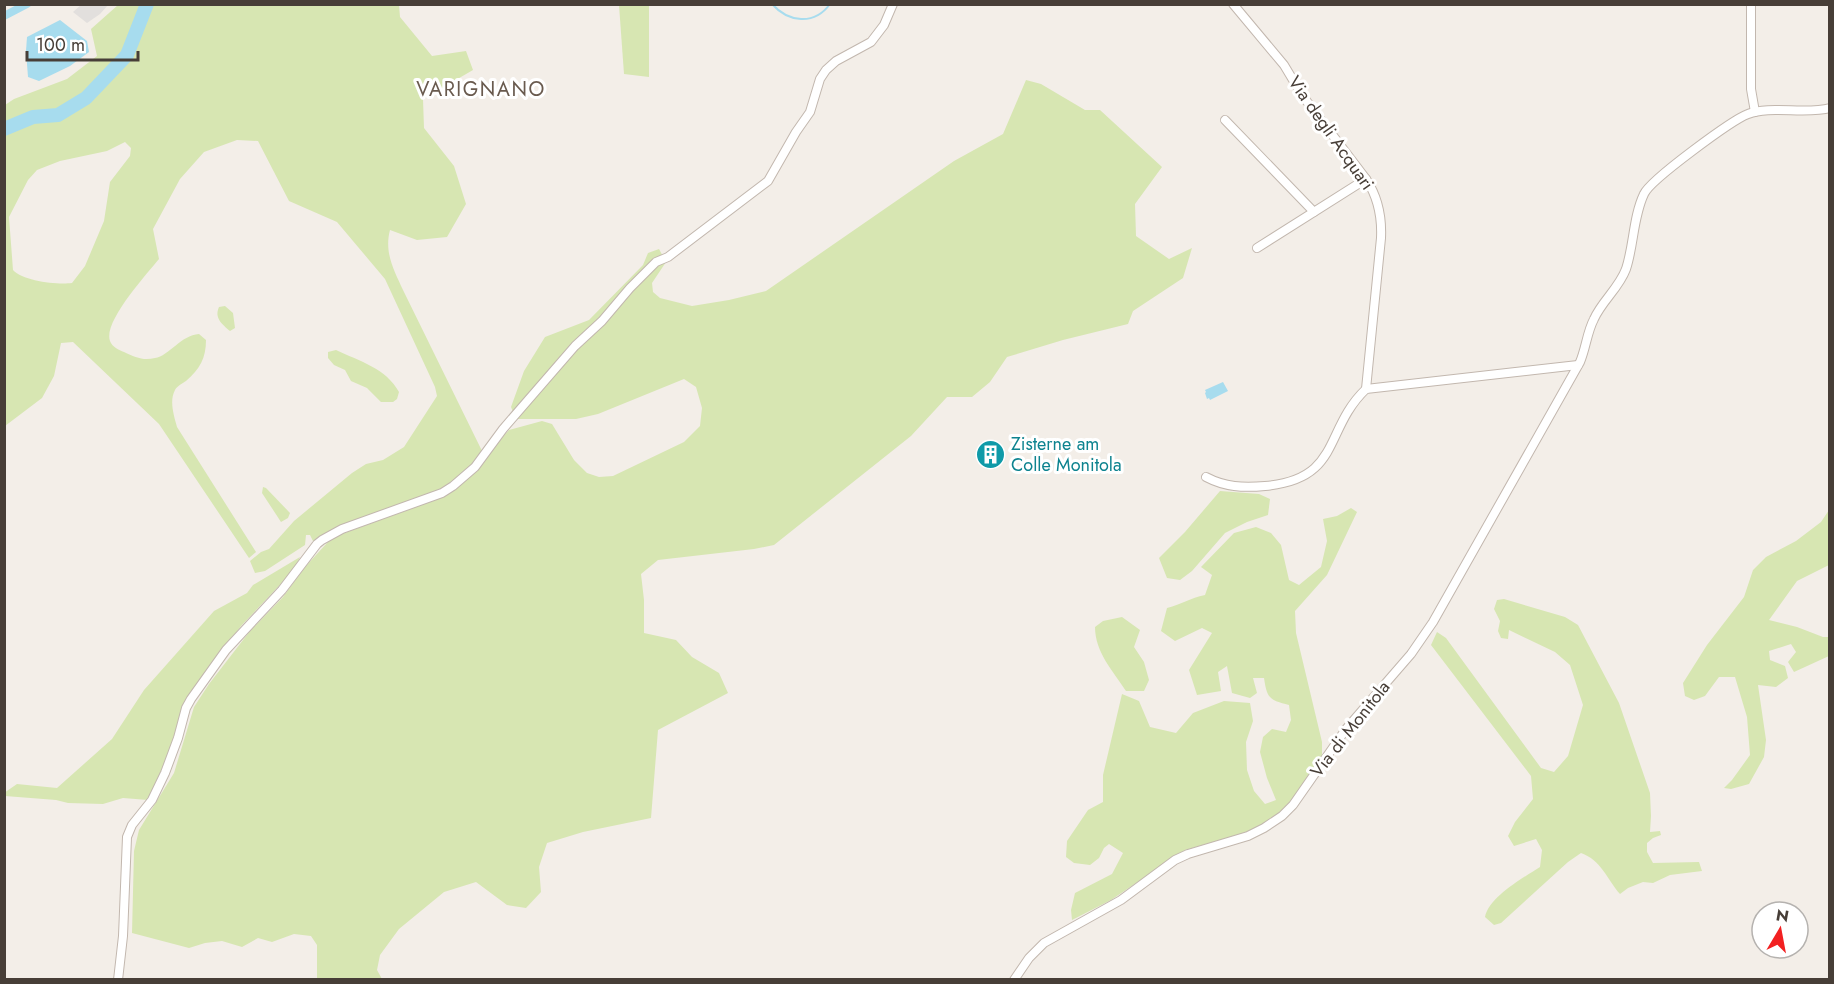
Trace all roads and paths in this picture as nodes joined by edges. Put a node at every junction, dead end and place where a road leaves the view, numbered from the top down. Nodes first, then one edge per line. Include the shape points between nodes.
1 (893, 4) edge
2 (1233, 4) edge
3 (1751, 4) edge
4 (1830, 108) edge
5 (1755, 112) junction
6 (1225, 120) dead end
7 (1366, 179) junction
8 (1314, 212) junction
9 (1257, 248) dead end
10 (1578, 365) junction
11 (1366, 389) junction
12 (1206, 477) dead end
13 (118, 980) edge
14 (1014, 980) edge

1 - 13 street via 871,42 826,70 810,112 768,181 656,262 575,346 475,467 442,493 322,540 226,650 186,708 161,782 127,837
2 - 7 street, Via degli Acquari via 1284,65
3 - 5 street via 1751,89
4 - 5 street
5 - 10 street, Via di Monitola via 1702,145 1646,189 1625,271 1594,319
6 - 8 street
7 - 8 street
7 - 11 street, Via degli Acquari via 1377,203 1381,231
8 - 9 street
10 - 11 street
10 - 14 street, Via di Monitola via 1427,632 1346,729 1285,813 1248,836 1175,860 1121,900 1044,943
11 - 12 street via 1350,407 1331,446 1302,477 1286,484 1244,488

